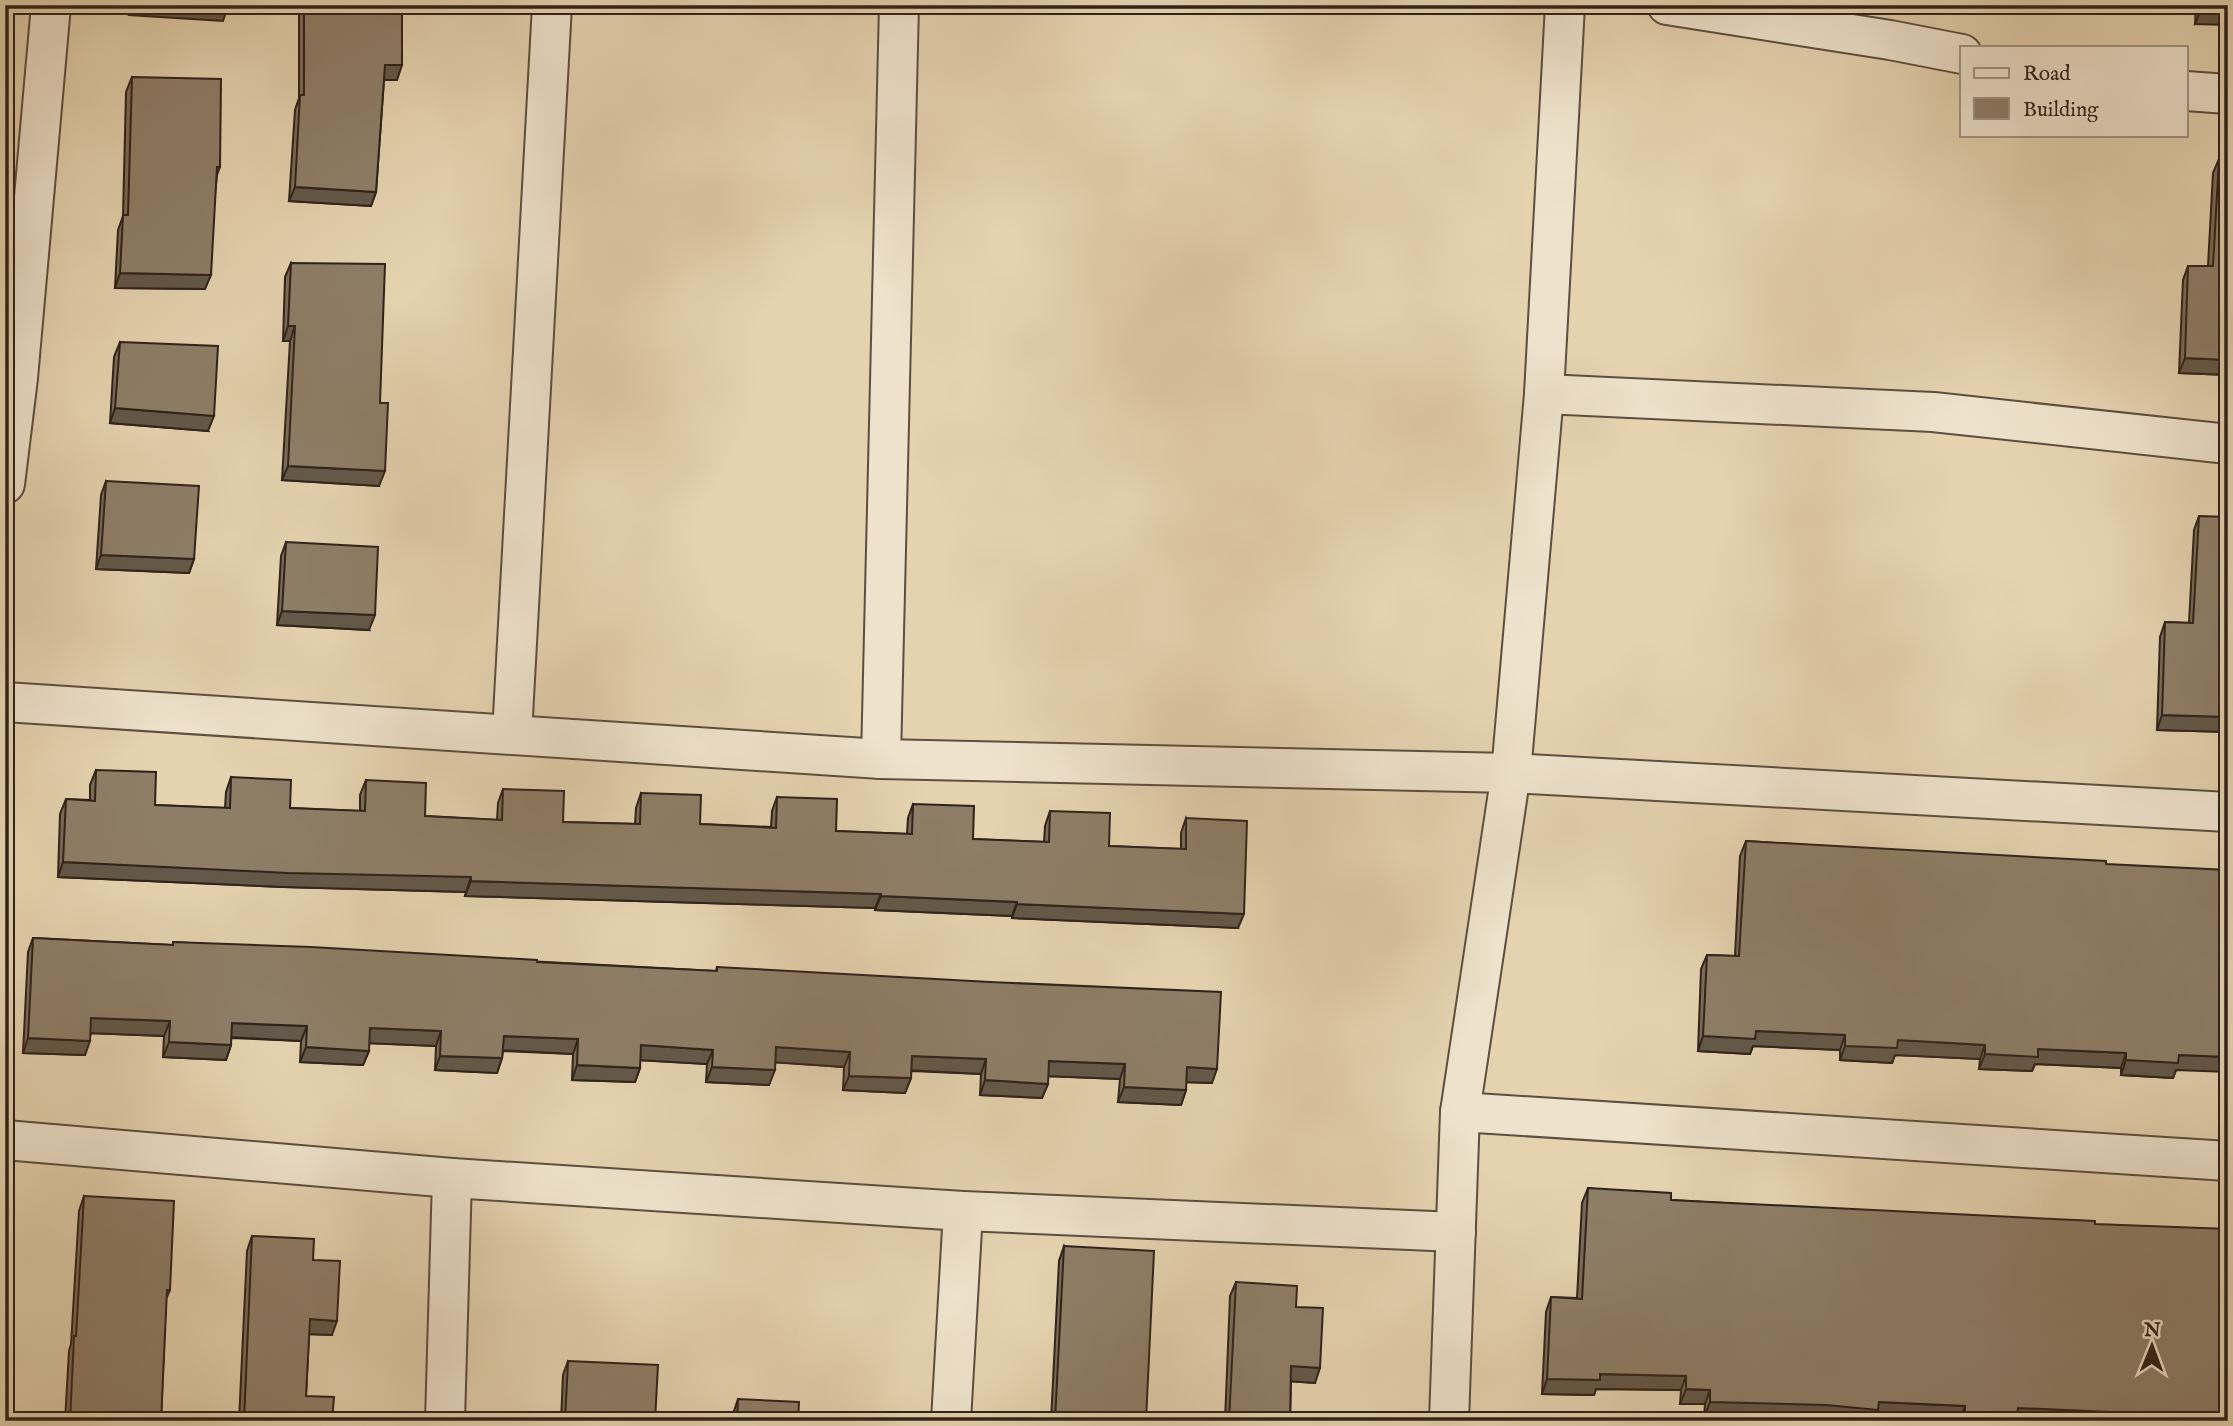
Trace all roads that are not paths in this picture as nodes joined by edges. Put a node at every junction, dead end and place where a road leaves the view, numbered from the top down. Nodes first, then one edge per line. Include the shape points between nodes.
1 (51, 5) edge
2 (552, 5) edge
3 (899, 5) edge
4 (1565, 5) edge
5 (1667, 5) edge
6 (1960, 54) edge
7 (2188, 91) edge
8 (2228, 94) edge
9 (1544, 394) junction
10 (2228, 444) edge
11 (5, 484) edge
12 (5, 702) edge
13 (512, 733) junction
14 (881, 759) junction
15 (1511, 773) junction
16 (2228, 812) edge
17 (1460, 1112) junction
18 (5, 1140) edge
19 (2228, 1161) edge
20 (452, 1178) junction
21 (963, 1211) junction
22 (1456, 1232) junction
23 (446, 1421) edge
24 (951, 1421) edge
25 (1449, 1421) edge

1 - 11 street
2 - 13 street
3 - 14 street
4 - 9 street
5 - 6 street
7 - 8 street
9 - 10 street via 1933,412
9 - 15 street
12 - 13 street
13 - 14 street
14 - 15 street
15 - 16 street
15 - 17 street
17 - 19 street
17 - 22 street
18 - 20 street
20 - 21 street
20 - 23 street
21 - 22 street
21 - 24 street
22 - 25 street

